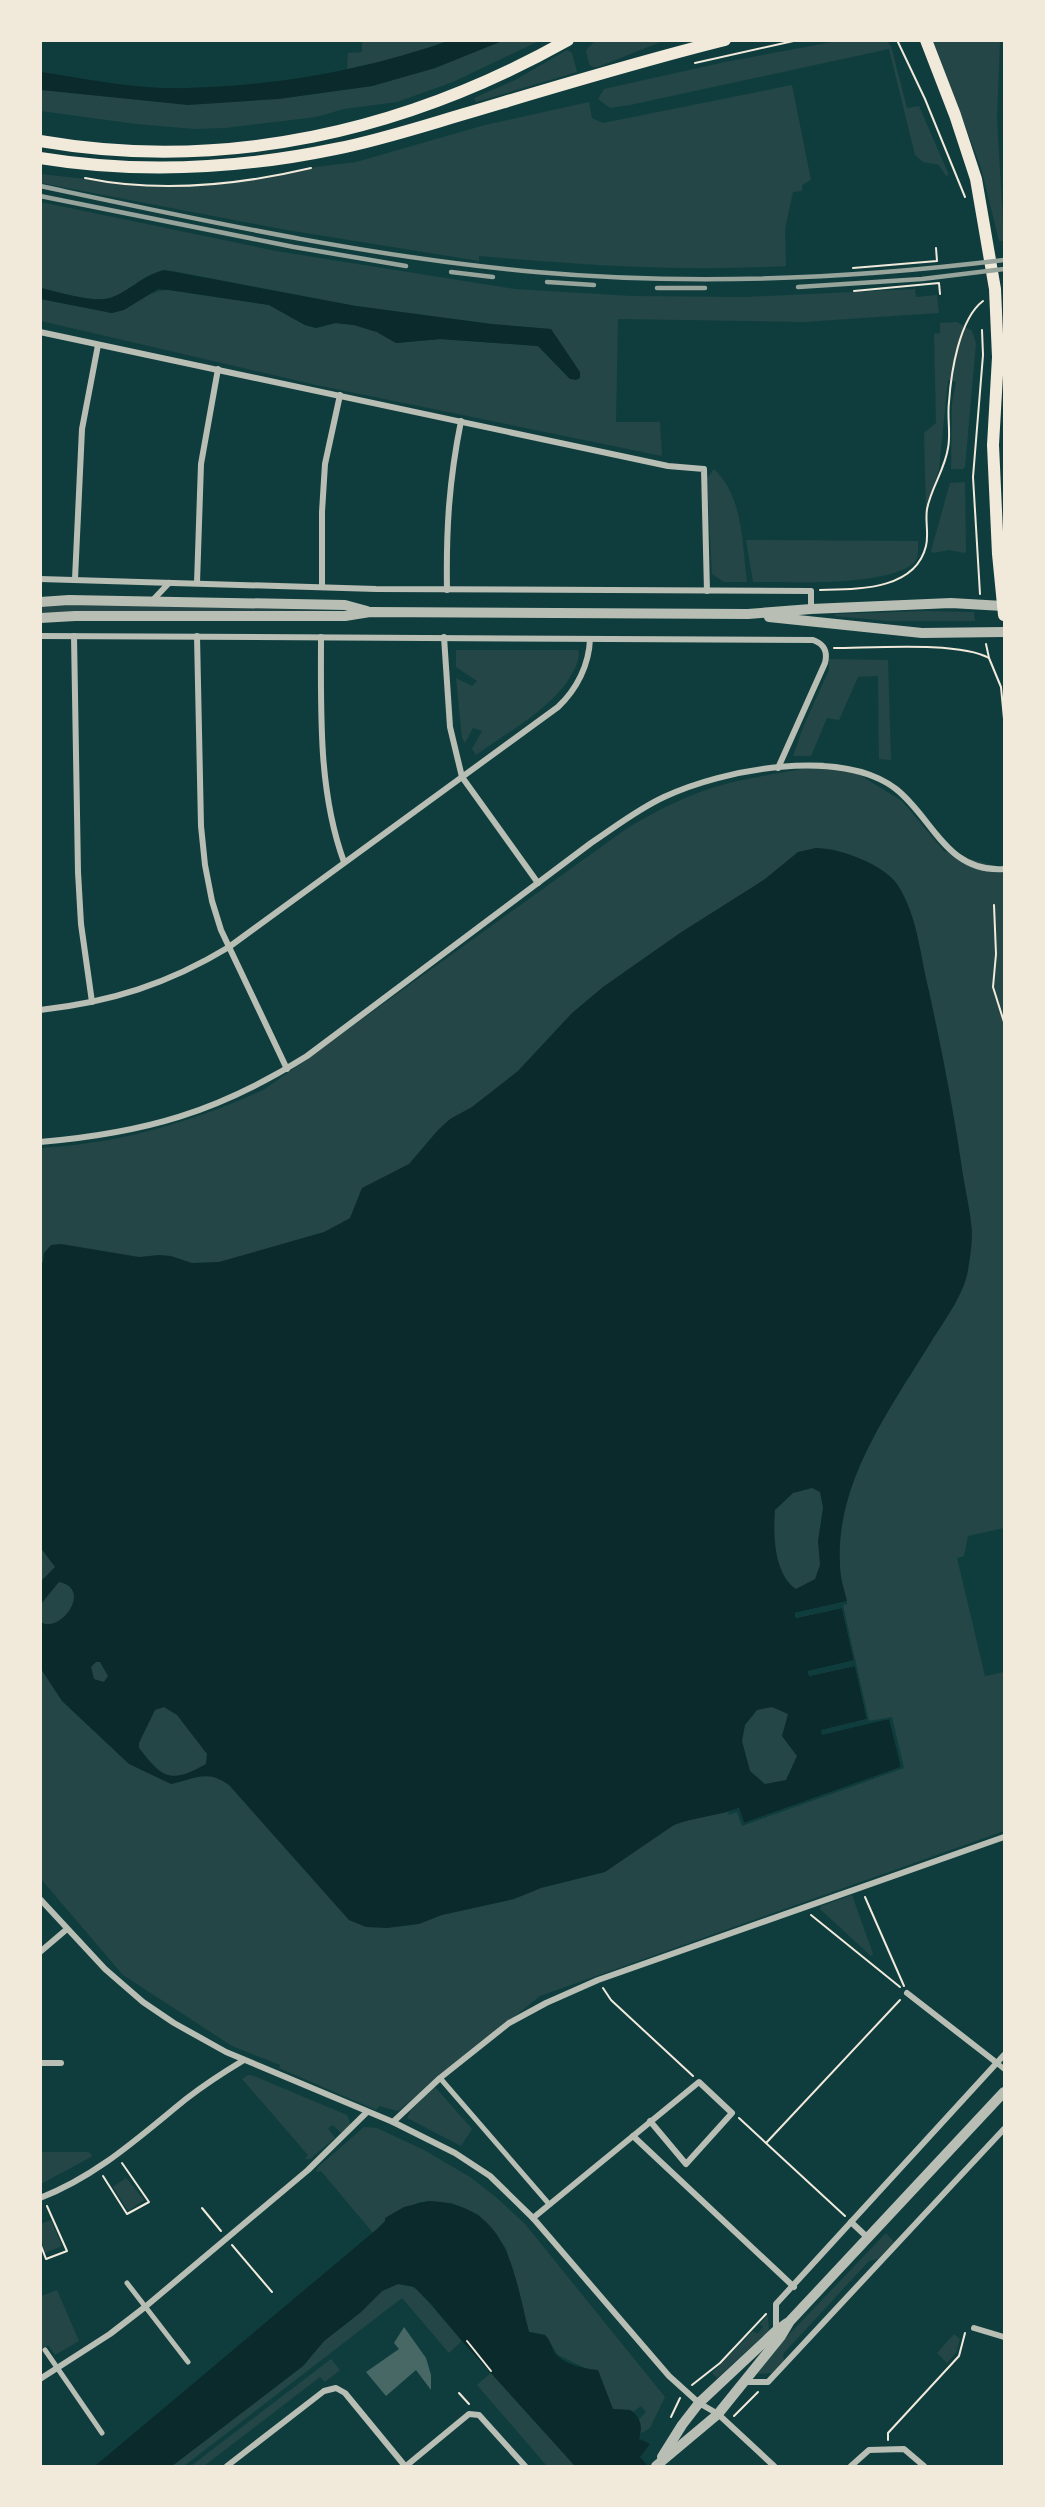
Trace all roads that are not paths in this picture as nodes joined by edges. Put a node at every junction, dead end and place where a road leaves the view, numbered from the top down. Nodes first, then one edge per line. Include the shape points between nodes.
1 (568, 40) edge
2 (725, 40) edge
3 (926, 40) edge
4 (40, 141) edge
5 (40, 158) edge
6 (40, 332) edge
7 (98, 345) junction
8 (218, 369) junction
9 (340, 395) junction
10 (461, 421) junction
11 (40, 579) edge
12 (75, 579) junction
13 (169, 583) junction
14 (197, 584) junction
15 (322, 587) junction
16 (447, 590) junction
17 (707, 591) junction
18 (40, 602) edge
19 (151, 602) junction
20 (811, 609) junction
21 (1004, 609) edge
22 (370, 612) junction
23 (748, 614) junction
24 (40, 618) edge
25 (1005, 632) edge
26 (40, 636) edge
27 (74, 636) junction
28 (197, 636) junction
29 (321, 637) junction
30 (444, 637) junction
31 (590, 639) junction
32 (778, 768) junction
33 (462, 777) junction
34 (345, 862) junction
35 (1005, 869) edge
36 (538, 883) junction
37 (229, 947) junction
38 (92, 1002) junction
39 (40, 1010) edge
40 (286, 1069) junction
41 (40, 1142) edge
42 (1005, 1838) edge
43 (40, 1899) edge
44 (67, 1929) junction
45 (40, 1952) edge
46 (907, 1993) road end
47 (1005, 2055) edge
48 (244, 2060) junction
49 (40, 2063) edge
50 (61, 2063) dead end
51 (997, 2063) junction
52 (1005, 2069) edge
53 (440, 2078) junction
54 (1005, 2092) edge
55 (367, 2112) junction
56 (650, 2121) junction
57 (393, 2122) junction
58 (1005, 2129) edge
59 (633, 2136) junction
60 (686, 2164) junction
61 (677, 2175) junction
62 (42, 2198) edge
63 (549, 2204) junction
64 (533, 2218) junction
65 (851, 2222) junction
66 (868, 2238) junction
67 (127, 2283) dead end
68 (794, 2287) junction
69 (145, 2307) junction
70 (790, 2321) junction
71 (970, 2328) road end
72 (776, 2331) junction
73 (1005, 2337) edge
74 (45, 2350) dead end
75 (188, 2362) dead end
76 (58, 2368) junction
77 (42, 2377) edge
78 (744, 2382) junction
79 (699, 2403) junction
80 (718, 2414) junction
81 (102, 2433) dead end
82 (227, 2466) edge
83 (405, 2466) edge
84 (525, 2466) edge
85 (774, 2466) edge
86 (851, 2466) edge
87 (924, 2466) edge

1 - 4 main road via 520,68 450,98 331,134 221,150 167,152
2 - 5 main road via 395,135 325,151 223,166 168,168
3 - 21 main road via 976,179 995,289 998,357 994,467
6 - 7 street
7 - 8 street
7 - 12 street via 82,429
8 - 9 street
8 - 14 street via 201,464
9 - 10 street
9 - 15 street via 325,464
10 - 16 street via 446,527
10 - 17 street via 668,466 704,470
11 - 12 street
12 - 13 street
13 - 14 street
13 - 19 street
14 - 15 street
15 - 16 street
16 - 17 street
17 - 20 street via 811,591
18 - 19 street
19 - 22 street via 345,605
20 - 21 street via 981,604
20 - 23 street
22 - 23 street
22 - 24 street via 345,616
23 - 25 street via 922,633
26 - 27 street
27 - 28 street
27 - 38 street via 78,872
28 - 29 street
28 - 37 street via 201,826 212,901
29 - 30 street
29 - 34 street via 324,769 330,812
30 - 31 street
30 - 33 street via 450,727
31 - 32 street via 820,642 825,648 825,663
31 - 33 street via 589,654 571,695
32 - 35 street via 849,769 873,776 896,789 914,806 948,850 982,866
32 - 36 street via 724,776 664,797 611,829
33 - 34 street
33 - 36 street
34 - 37 street
36 - 40 street
37 - 38 street via 176,977
37 - 40 street
38 - 39 street
40 - 41 street via 228,1100 169,1122 113,1134
42 - 53 street via 598,1980 509,2023
43 - 44 street
44 - 45 street
44 - 48 street via 143,2002 201,2040
46 - 51 street
47 - 51 street
48 - 55 street
48 - 62 street via 188,2097 98,2169
49 - 50 street
51 - 52 street
51 - 65 street
53 - 57 street
53 - 63 street
54 - 66 street
55 - 57 street
55 - 69 street via 308,2170
56 - 59 street
56 - 60 street
56 - 60 street via 699,2082 732,2113
57 - 64 street via 473,2165
58 - 78 street via 768,2382
59 - 61 street
59 - 63 street
60 - 61 street
61 - 68 street
63 - 64 street
64 - 79 street via 657,2364
65 - 66 street
65 - 68 street
66 - 70 street
67 - 69 street
68 - 72 street via 776,2304
69 - 75 street
69 - 76 street
70 - 72 street
70 - 78 street
71 - 73 street
72 - 79 street
74 - 76 street
76 - 77 street
76 - 81 street
78 - 80 street
79 - 80 street
79 - 80 street via 656,2466
80 - 85 street
82 - 83 street via 324,2391 336,2388 345,2393
83 - 84 street via 473,2413
86 - 87 street via 869,2450 888,2449 904,2449

